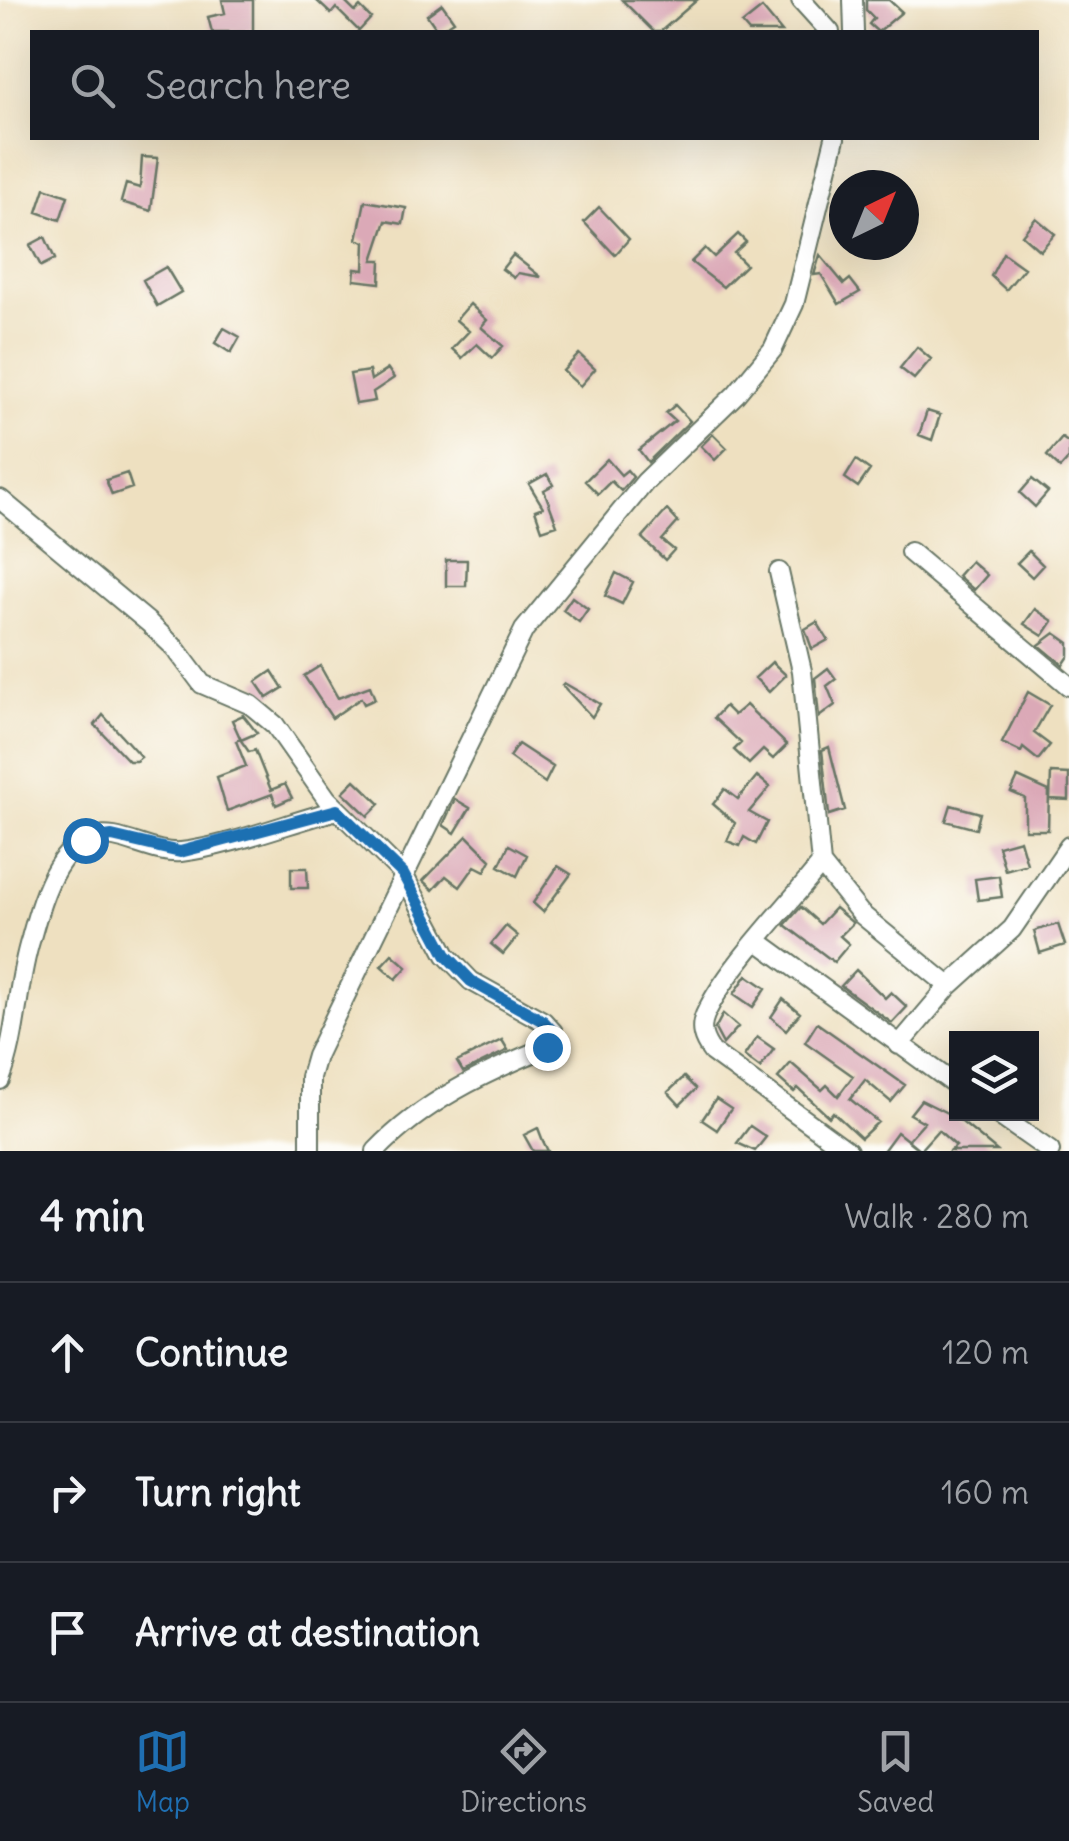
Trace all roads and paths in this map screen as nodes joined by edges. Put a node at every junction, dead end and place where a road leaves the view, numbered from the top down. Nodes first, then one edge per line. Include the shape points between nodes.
1 (801, 0) edge
2 (853, 0) edge
3 (828, 30) edge
4 (854, 30) edge
5 (834, 140) edge
6 (0, 499) edge
7 (910, 552) dead end
8 (779, 572) dead end
9 (1069, 686) edge
10 (337, 810) junction
11 (1069, 846) edge
12 (821, 864) junction
13 (403, 874) junction
14 (759, 942) junction
15 (948, 986) junction
16 (899, 1045) junction
17 (0, 1080) edge
18 (949, 1080) edge
19 (1007, 1121) edge
20 (310, 1151) edge
21 (376, 1151) edge
22 (848, 1151) edge
23 (1050, 1151) edge

1 - 3 street
2 - 4 street
5 - 13 street via 794,304 773,349 646,482 524,630
6 - 10 street via 149,623 202,684 275,724
7 - 9 street
8 - 12 street via 802,671
10 - 13 street
10 - 17 street via 180,852 112,836 74,847 60,860 30,941 17,1025
11 - 15 street via 1012,929
12 - 14 street
12 - 15 street via 860,914
13 - 20 street via 313,1066
13 - 21 street via 446,955 471,981 543,1021 554,1038 447,1094
14 - 16 street
14 - 22 street via 704,1016 705,1043
15 - 16 street
16 - 18 street
19 - 23 street

